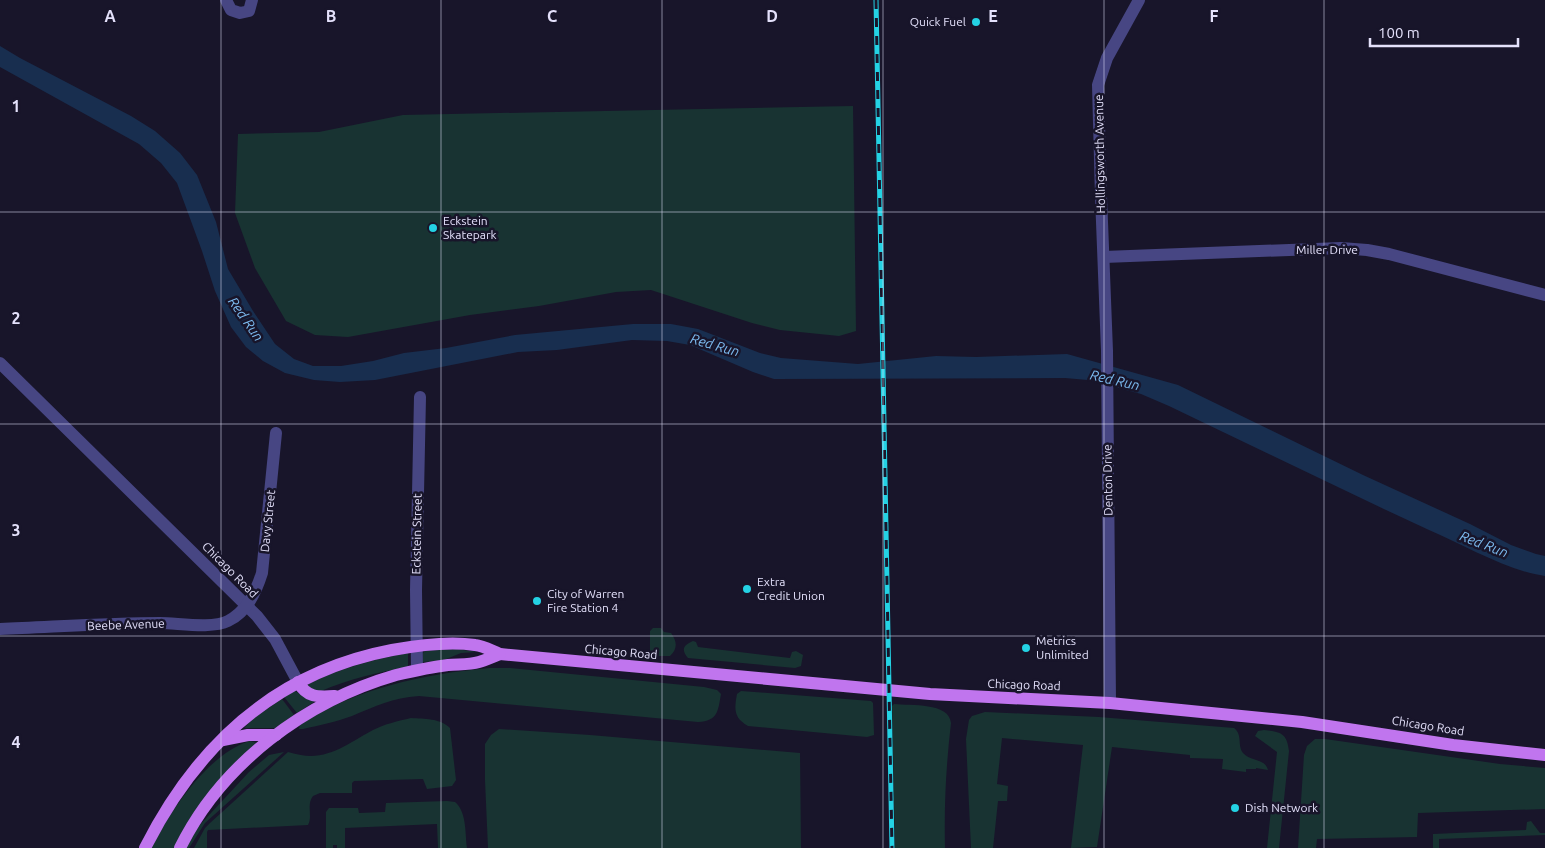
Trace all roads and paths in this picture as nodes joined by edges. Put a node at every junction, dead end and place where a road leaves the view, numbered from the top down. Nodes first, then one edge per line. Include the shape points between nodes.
1 (226, 0) edge
2 (252, 0) edge
3 (1139, 0) edge
4 (1104, 257) junction
5 (1545, 295) edge
6 (0, 363) edge
7 (420, 397) dead end
8 (276, 433) dead end
9 (247, 606) junction
10 (0, 629) edge
11 (417, 646) junction
12 (500, 654) junction
13 (417, 670) junction
14 (298, 682) junction
15 (340, 696) junction
16 (1110, 703) junction
17 (276, 735) junction
18 (220, 741) junction
19 (1545, 755) edge
20 (145, 848) edge
21 (180, 848) edge

1 - 2 street via 231,10 240,13 249,11
3 - 4 street, Hollingsworth Avenue via 1108,58 1098,85
4 - 5 street, Miller Drive via 1332,248 1367,250
4 - 16 street, Denton Drive
6 - 9 street, Chicago Road
7 - 11 street, Eckstein Street
8 - 9 street, Davy Street via 262,573
9 - 10 street, Beebe Avenue via 227,622 211,624
9 - 14 street, Chicago Road via 274,639
11 - 12 main road, Chicago Road via 477,645
11 - 13 street, Eckstein Street
11 - 14 main road, Chicago Road via 359,658
12 - 13 main road, Chicago Road via 477,663
12 - 16 main road, Chicago Road via 930,694
13 - 15 main road, Chicago Road
14 - 15 main road via 308,694
14 - 18 main road via 250,714
15 - 17 main road, Chicago Road
16 - 19 main road, Chicago Road via 1302,722
17 - 18 main road via 248,735
17 - 21 main road, Chicago Road via 219,789
18 - 20 main road via 177,791

